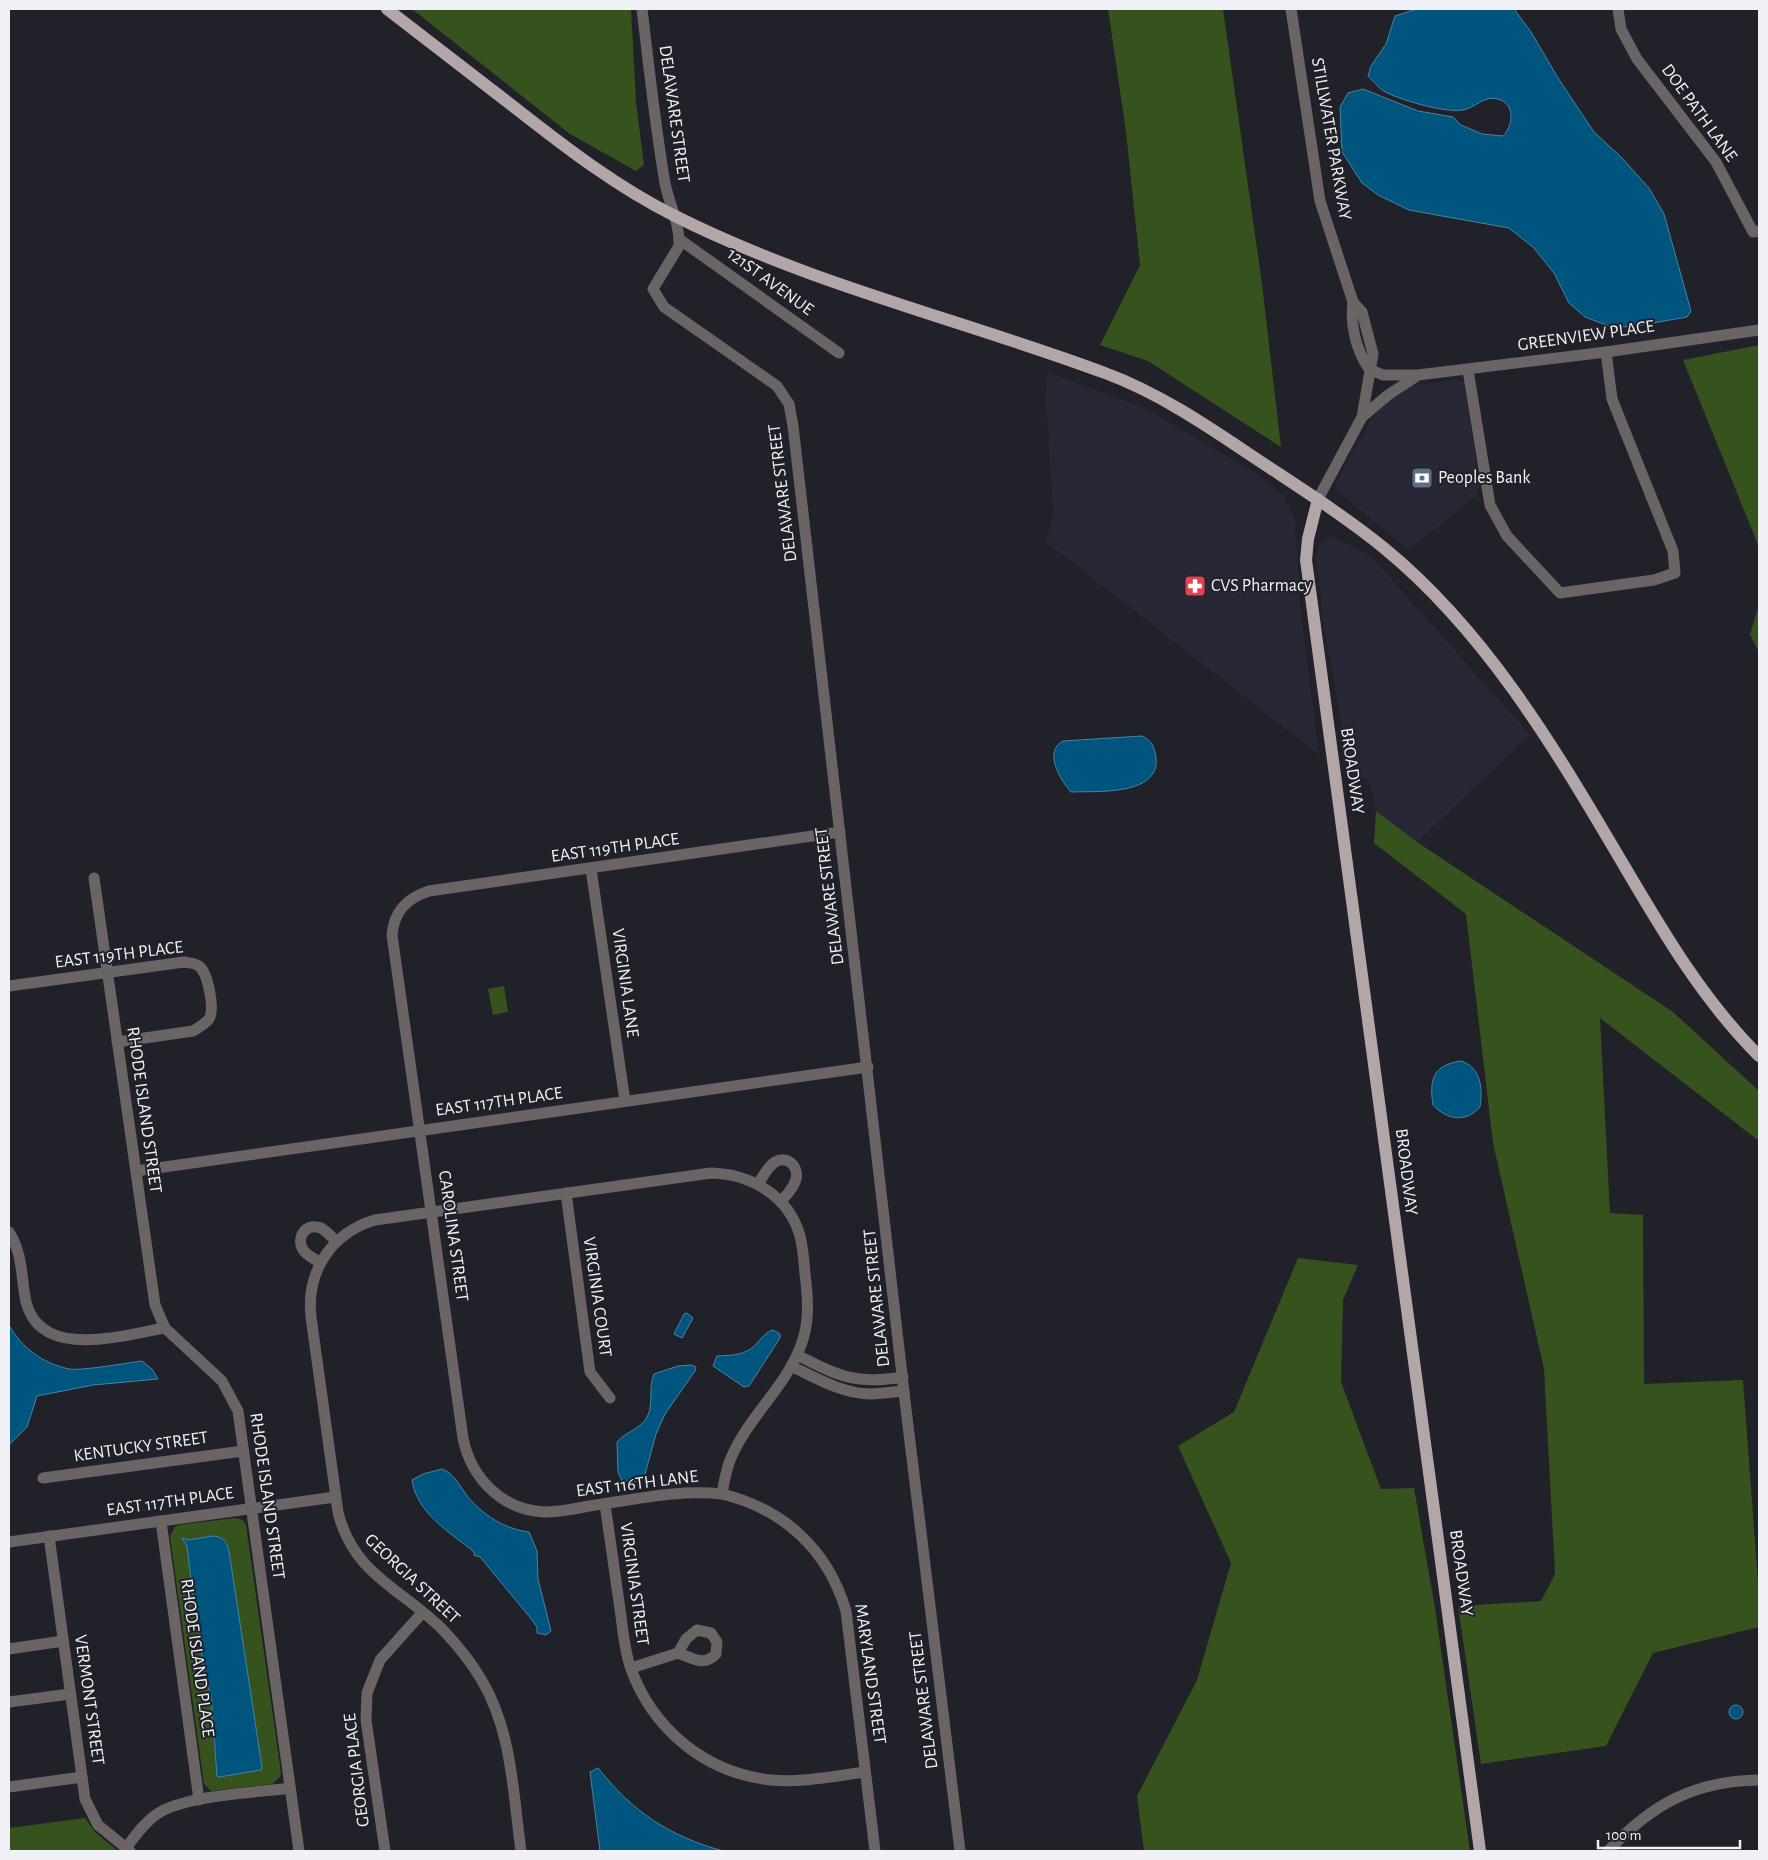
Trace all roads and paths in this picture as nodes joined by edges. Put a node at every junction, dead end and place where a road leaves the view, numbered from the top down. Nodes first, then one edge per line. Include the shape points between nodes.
1 (387, 9) edge
2 (642, 9) edge
3 (1291, 9) edge
4 (1618, 9) edge
5 (676, 217) junction
6 (1759, 231) edge
7 (679, 239) junction
8 (1759, 330) edge
9 (1606, 352) junction
10 (839, 354) dead end
11 (1369, 369) junction
12 (1468, 370) junction
13 (1418, 375) junction
14 (1362, 417) junction
15 (1318, 498) junction
16 (840, 832) junction
17 (591, 869) junction
18 (94, 878) dead end
19 (400, 910) joint
20 (107, 972) junction
21 (9, 986) edge
22 (117, 1042) junction
23 (1759, 1056) edge
24 (868, 1067) junction
25 (625, 1101) junction
26 (421, 1131) junction
27 (136, 1171) junction
28 (758, 1184) junction
29 (566, 1193) junction
30 (781, 1202) junction
31 (431, 1211) junction
32 (9, 1232) edge
33 (336, 1241) junction
34 (320, 1262) junction
35 (165, 1328) junction
36 (797, 1355) junction
37 (791, 1366) junction
38 (903, 1377) junction
39 (904, 1391) junction
40 (610, 1398) dead end
41 (243, 1451) junction
42 (43, 1478) dead end
43 (722, 1494) junction
44 (335, 1497) junction
45 (605, 1504) junction
46 (251, 1508) junction
47 (557, 1511) joint
48 (161, 1521) junction
49 (50, 1536) junction
50 (9, 1542) edge
51 (422, 1613) junction
52 (63, 1641) junction
53 (9, 1649) edge
54 (678, 1653) dead end
55 (630, 1668) junction
56 (70, 1694) junction
57 (9, 1702) edge
58 (865, 1772) junction
59 (82, 1778) junction
60 (1759, 1780) edge
61 (9, 1787) edge
62 (290, 1788) junction
63 (199, 1800) junction
64 (128, 1850) edge
65 (299, 1851) edge
66 (385, 1851) edge
67 (521, 1851) edge
68 (875, 1851) edge
69 (960, 1851) edge
70 (1480, 1851) edge
71 (1608, 1851) edge

1 - 5 main road via 554,139 619,184
2 - 5 street, DELAWARE STREET via 665,185
3 - 11 street, STILLWATER PARKWAY via 1320,201 1353,302 1351,318 1360,356
4 - 6 street, DOE PATH LANE via 1621,29 1637,59 1716,162 1753,232
5 - 7 street, DELAWARE STREET
5 - 15 main road via 860,291 1109,374 1191,416
7 - 10 street, 121ST AVENUE
7 - 16 street, DELAWARE STREET via 679,246 653,289 664,307 777,386 789,404
8 - 9 street, GREENVIEW PLACE
9 - 12 street, GREENVIEW PLACE
9 - 12 street via 1612,399 1673,551 1675,573 1654,580 1560,593 1506,536 1490,505
11 - 13 street, GREENVIEW PLACE via 1383,376
11 - 14 street
12 - 13 street, GREENVIEW PLACE
13 - 14 street, GREENVIEW PLACE
14 - 15 street
15 - 23 main road via 1430,588 1482,648 1552,745 1695,980
15 - 70 main road, BROADWAY via 1306,560
16 - 17 street, EAST 119TH PLACE
16 - 24 street, DELAWARE STREET
17 - 19 street, EAST 119TH PLACE via 429,891 410,899
17 - 25 street, VIRGINIA LANE
18 - 20 street, RHODE ISLAND STREET
19 - 26 street, CAROLINA STREET via 392,935
20 - 21 street, EAST 119TH PLACE
20 - 22 street, RHODE ISLAND STREET
20 - 22 street, EAST 119TH PLACE via 184,962 198,965 207,977 212,1010 203,1025 193,1030
22 - 27 street, RHODE ISLAND STREET
24 - 25 street, EAST 117TH PLACE
24 - 38 street, DELAWARE STREET
25 - 26 street, EAST 117TH PLACE
26 - 27 street, EAST 117TH PLACE
26 - 31 street, CAROLINA STREET
27 - 35 street, RHODE ISLAND STREET via 155,1305
28 - 29 street via 739,1176 711,1173
28 - 30 street
28 - 30 street via 776,1162 786,1160 791,1163 797,1177
29 - 31 street
29 - 40 street, VIRGINIA COURT via 590,1372
30 - 36 street via 797,1227 806,1277 807,1317
31 - 33 street, GEORGIA STREET via 375,1220 354,1228
31 - 47 street, CAROLINA STREET via 463,1438 469,1458 482,1480 502,1498 532,1510
32 - 35 street via 18,1249 31,1313 53,1335 85,1340
33 - 34 street, GEORGIA STREET
33 - 34 street via 315,1227 301,1234 302,1249
34 - 44 street, GEORGIA STREET via 311,1288 310,1307
35 - 41 street, RHODE ISLAND STREET via 214,1373 228,1391 238,1411
36 - 37 street
36 - 38 street via 836,1374 857,1380
37 - 39 street via 829,1385 850,1391 869,1394
37 - 43 street via 737,1447 729,1463
38 - 39 street, DELAWARE STREET
39 - 69 street, DELAWARE STREET
41 - 42 street, KENTUCKY STREET
41 - 46 street, RHODE ISLAND STREET
43 - 45 street, EAST 116TH LANE via 689,1493
43 - 58 street, MARYLAND STREET via 749,1502 782,1520 816,1550 830,1571 846,1611
44 - 46 street, EAST 117TH PLACE
44 - 51 street, GEORGIA STREET via 341,1526 353,1551
45 - 47 street, EAST 116TH LANE
45 - 55 street, VIRGINIA STREET
46 - 48 street, EAST 117TH PLACE
46 - 62 street, RHODE ISLAND STREET
48 - 49 street, EAST 117TH PLACE
48 - 63 street, RHODE ISLAND PLACE
49 - 50 street, EAST 117TH PLACE
49 - 52 street, VERMONT STREET
51 - 66 street, GEORGIA PLACE via 380,1660 367,1693 366,1720
51 - 67 street, GEORGIA STREET via 443,1630 468,1659 482,1680 499,1718 507,1748
52 - 53 street
52 - 56 street, VERMONT STREET
54 - 55 street
55 - 58 street, VIRGINIA STREET via 644,1698 664,1726 684,1745 736,1773 771,1780 791,1780
56 - 57 street
56 - 59 street, VERMONT STREET
58 - 68 street, MARYLAND STREET
59 - 61 street
59 - 64 street, VERMONT STREET via 85,1800 92,1817
60 - 71 street via 1721,1782 1677,1796 1639,1820
62 - 63 street
62 - 65 street, RHODE ISLAND STREET
63 - 64 street via 180,1803 157,1814 146,1823

